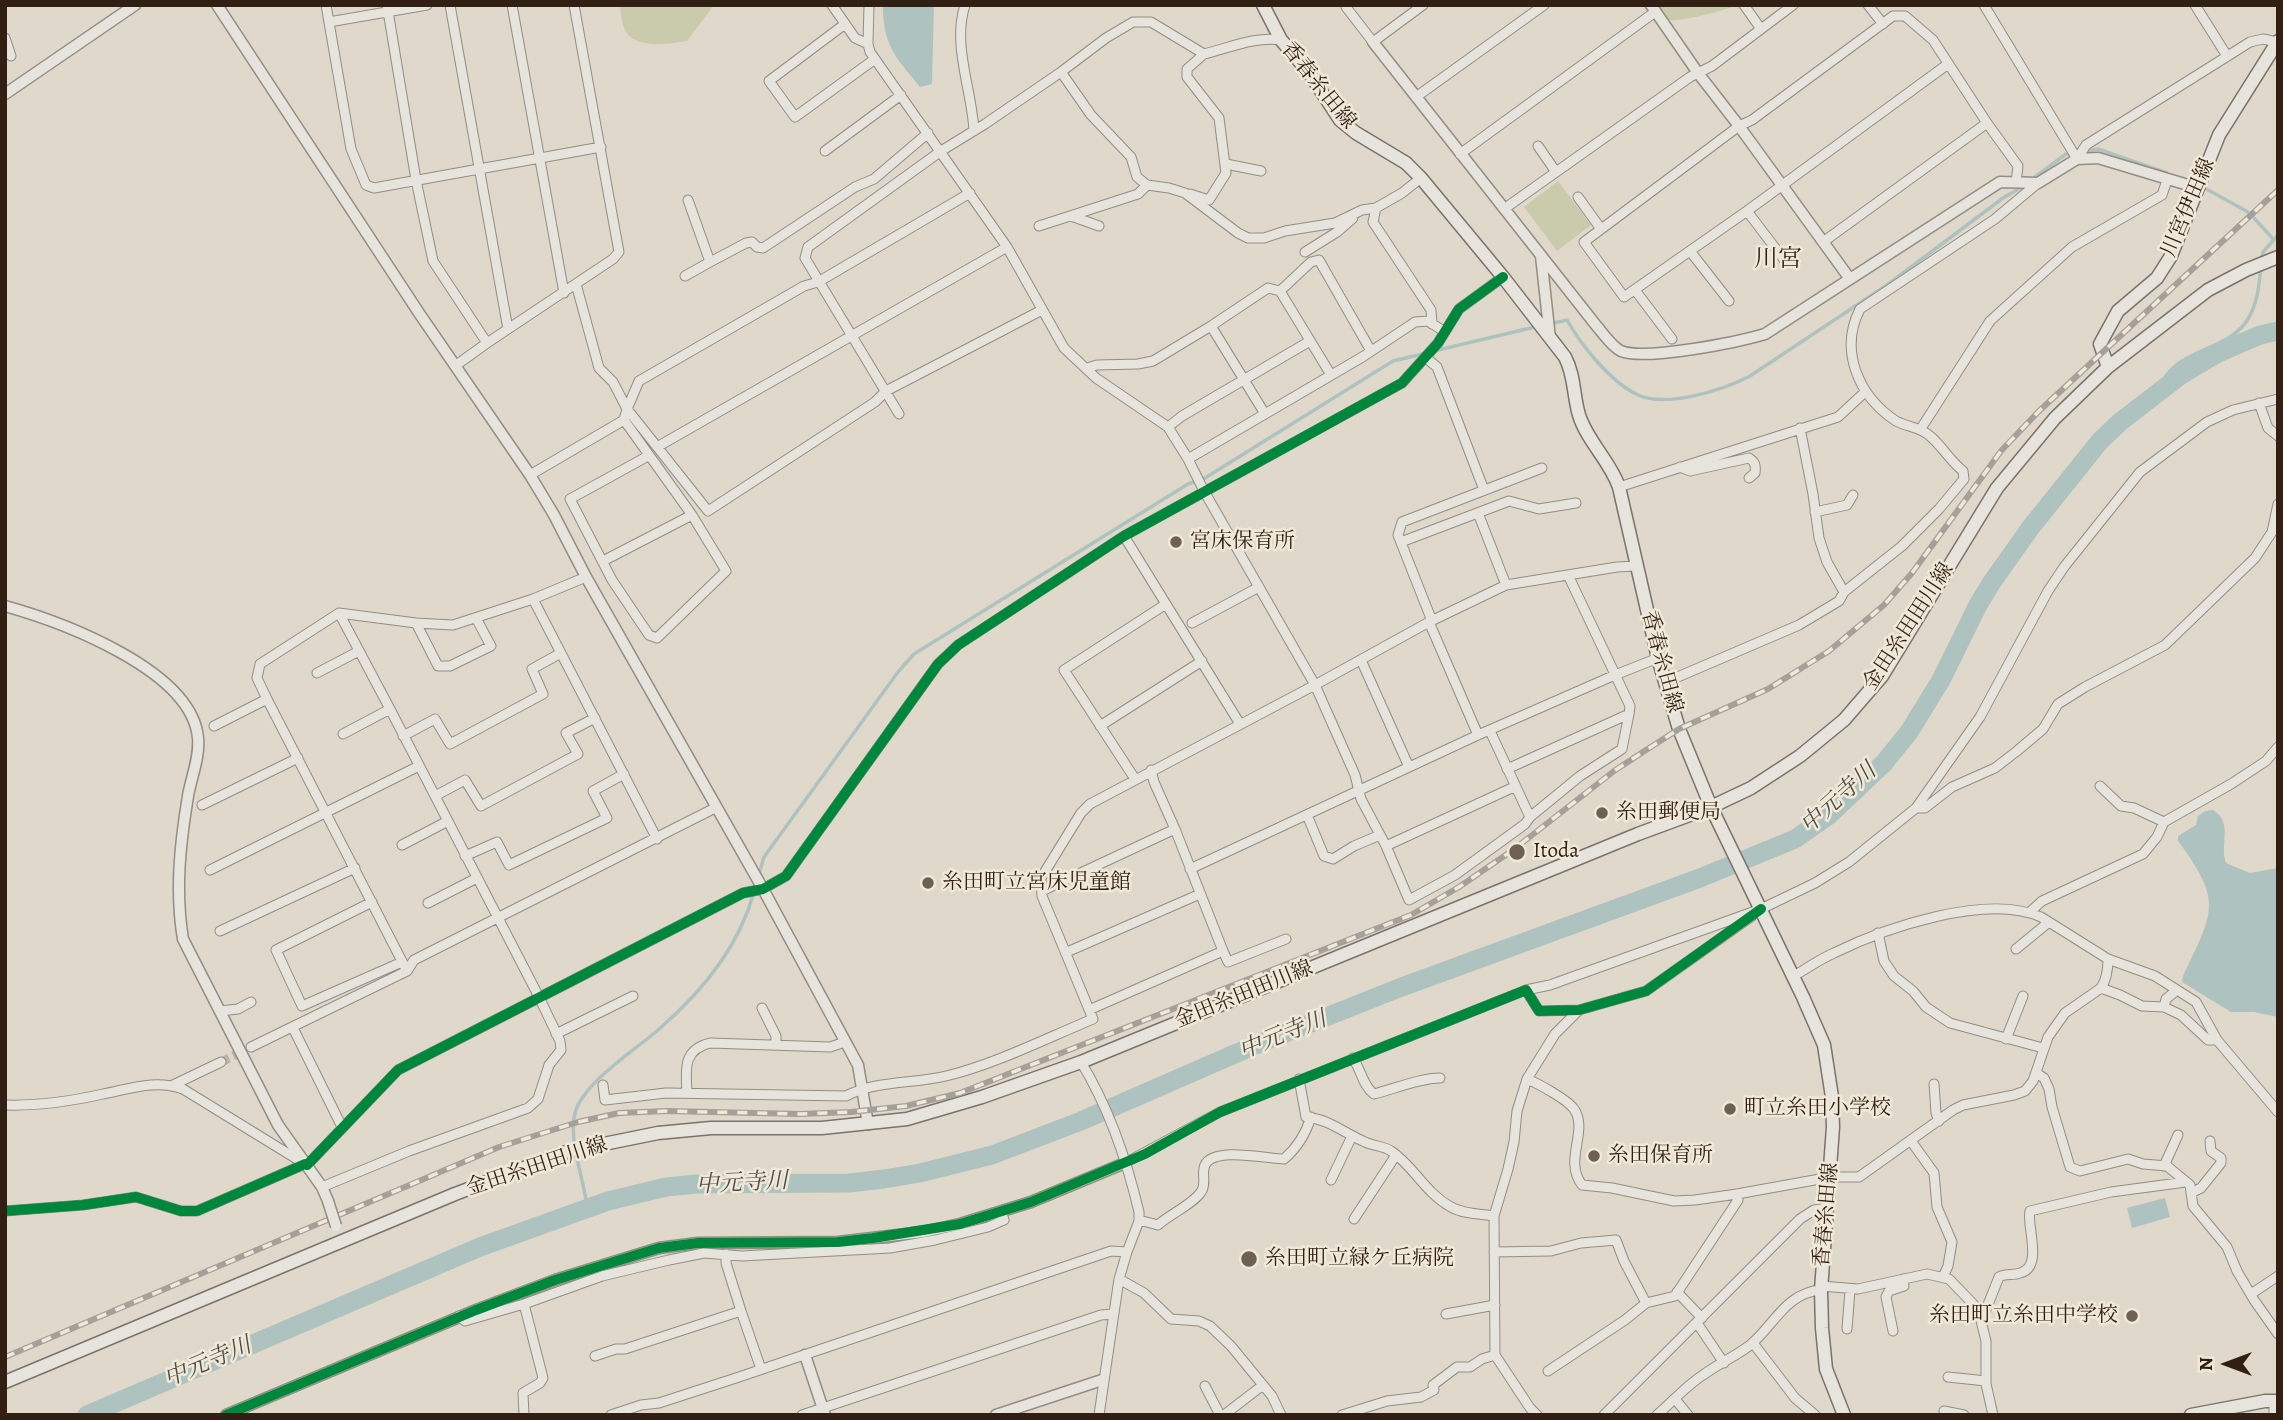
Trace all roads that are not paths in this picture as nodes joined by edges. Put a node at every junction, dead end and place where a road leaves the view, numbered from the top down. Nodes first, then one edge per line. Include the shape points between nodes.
1 (135, 5) edge
2 (217, 5) edge
3 (326, 5) edge
4 (427, 5) edge
5 (450, 5) edge
6 (513, 5) edge
7 (574, 5) edge
8 (832, 5) edge
9 (869, 5) edge
10 (965, 5) edge
11 (1263, 5) edge
12 (1423, 5) edge
13 (1544, 5) edge
14 (1744, 5) edge
15 (1793, 5) edge
16 (1868, 5) edge
17 (1984, 5) edge
18 (2195, 5) edge
19 (1346, 7) edge
20 (387, 9) edge
21 (1653, 9) edge
22 (329, 22) junction
23 (845, 24) junction
24 (1882, 24) junction
25 (1761, 29) junction
26 (5, 38) edge
27 (1281, 40) junction
28 (1373, 41) junction
29 (2277, 41) edge
30 (868, 44) junction
31 (1204, 54) junction
32 (2227, 56) junction
33 (12, 57) dead end
34 (875, 59) junction
35 (1948, 64) junction
36 (1061, 72) junction
37 (1698, 73) junction
38 (5, 94) edge
39 (901, 95) junction
40 (1416, 97) junction
41 (1987, 123) junction
42 (1739, 126) junction
43 (974, 131) junction
44 (928, 133) junction
45 (1538, 146) dead end
46 (601, 147) junction
47 (825, 151) dead end
48 (941, 151) junction
49 (1461, 154) junction
50 (540, 158) junction
51 (2077, 159) junction
52 (1226, 164) junction
53 (479, 169) junction
54 (1261, 171) dead end
55 (1556, 172) junction
56 (1421, 178) junction
57 (416, 180) junction
58 (2167, 180) junction
59 (2015, 182) junction
60 (2038, 183) junction
61 (1147, 185) junction
62 (1781, 186) junction
63 (2198, 188) junction
64 (970, 192) junction
65 (1185, 193) junction
66 (1578, 197) dead end
67 (688, 200) dead end
68 (1376, 208) junction
69 (1504, 209) junction
70 (1362, 210) junction
71 (1747, 211) junction
72 (1071, 216) junction
73 (1039, 226) dead end
74 (1099, 226) dead end
75 (1601, 229) junction
76 (1822, 242) junction
77 (1007, 247) junction
78 (1690, 251) junction
79 (1305, 252) dead end
80 (1541, 253) junction
81 (2278, 257) edge
82 (1785, 261) dead end
83 (710, 262) junction
84 (685, 276) dead end
85 (1503, 277) junction
86 (1850, 279) junction
87 (818, 282) junction
88 (576, 284) junction
89 (1635, 290) junction
90 (1280, 291) junction
91 (564, 293) junction
92 (1728, 301) dead end
93 (1042, 310) junction
94 (1432, 324) junction
95 (1212, 326) junction
96 (508, 329) junction
97 (1445, 332) junction
98 (852, 336) junction
99 (1550, 338) junction
100 (1672, 339) dead end
101 (1310, 341) junction
102 (486, 343) junction
103 (1371, 351) junction
104 (1425, 357) junction
105 (455, 366) junction
106 (2108, 367) junction
107 (1087, 368) junction
108 (1331, 375) junction
109 (1245, 379) junction
110 (886, 391) junction
111 (1865, 392) junction
112 (2278, 399) edge
113 (2259, 403) junction
114 (627, 409) junction
115 (899, 414) dead end
116 (1265, 414) junction
117 (624, 420) junction
118 (1168, 427) junction
119 (1800, 428) junction
120 (1920, 430) junction
121 (2278, 436) edge
122 (657, 447) junction
123 (648, 456) junction
124 (1188, 459) junction
125 (1542, 467) dead end
126 (1679, 467) junction
127 (530, 475) junction
128 (1749, 478) dead end
129 (1619, 487) junction
130 (1484, 490) junction
131 (1204, 491) junction
132 (1853, 495) dead end
133 (1576, 503) dead end
134 (2278, 504) edge
135 (1815, 512) junction
136 (1478, 513) junction
137 (692, 515) junction
138 (1124, 536) junction
139 (1401, 542) junction
140 (603, 561) junction
141 (1636, 566) junction
142 (1569, 575) junction
143 (586, 577) junction
144 (1506, 585) junction
145 (1259, 587) junction
146 (1844, 592) junction
147 (533, 600) junction
148 (1166, 604) junction
149 (5, 606) edge
150 (338, 613) junction
151 (476, 618) junction
152 (1431, 621) junction
153 (416, 623) junction
154 (1192, 623) dead end
155 (359, 651) junction
156 (561, 653) junction
157 (1658, 658) junction
158 (1202, 660) junction
159 (1361, 660) junction
160 (317, 673) dead end
161 (1615, 675) junction
162 (1666, 682) junction
163 (1315, 685) junction
164 (267, 699) junction
165 (390, 709) junction
166 (1629, 714) junction
167 (595, 718) junction
168 (1240, 724) junction
169 (214, 726) dead end
170 (1100, 726) junction
171 (1490, 731) junction
172 (343, 734) dead end
173 (1478, 735) junction
174 (403, 736) junction
175 (2278, 747) edge
176 (298, 758) junction
177 (419, 766) junction
178 (1409, 767) junction
179 (1507, 769) junction
180 (1152, 770) junction
181 (624, 774) junction
182 (1135, 779) junction
183 (2099, 786) dead end
184 (1514, 787) junction
185 (1360, 790) junction
186 (435, 796) junction
187 (202, 805) dead end
188 (715, 808) junction
189 (1916, 808) junction
190 (325, 812) junction
191 (1714, 812) junction
192 (1307, 815) junction
193 (1530, 817) junction
194 (447, 821) junction
195 (2164, 822) junction
196 (1175, 829) junction
197 (1380, 835) junction
198 (657, 839) junction
199 (402, 845) dead end
200 (1386, 846) junction
201 (465, 856) junction
202 (355, 868) junction
203 (1190, 869) junction
204 (209, 870) dead end
205 (477, 878) junction
206 (763, 889) junction
207 (1042, 891) junction
208 (1200, 894) junction
209 (372, 902) junction
210 (428, 902) dead end
211 (1758, 904) junction
212 (2029, 912) junction
213 (498, 919) junction
214 (2049, 922) junction
215 (220, 931) dead end
216 (1878, 933) junction
217 (1286, 939) dead end
218 (2015, 949) dead end
219 (1223, 951) junction
220 (1067, 952) junction
221 (2108, 959) junction
222 (404, 966) junction
223 (1792, 977) junction
224 (2101, 988) junction
225 (1526, 990) junction
226 (2177, 990) junction
227 (633, 996) dead end
228 (2023, 996) dead end
229 (538, 997) junction
230 (251, 1002) dead end
231 (2164, 1007) junction
232 (762, 1008) dead end
233 (1089, 1010) junction
234 (1579, 1010) junction
235 (219, 1011) junction
236 (293, 1028) junction
237 (556, 1034) junction
238 (2006, 1039) junction
239 (2217, 1040) junction
240 (845, 1042) junction
241 (776, 1045) junction
242 (251, 1047) tunnel mouth
243 (2043, 1048) junction
244 (1353, 1058) junction
245 (221, 1062) tunnel mouth
246 (1081, 1062) junction
247 (2036, 1073) junction
248 (1440, 1078) dead end
249 (1300, 1079) junction
250 (1527, 1079) junction
251 (1934, 1084) dead end
252 (173, 1085) junction
253 (603, 1085) dead end
254 (863, 1087) junction
255 (687, 1093) junction
256 (5, 1105) edge
257 (2278, 1112) edge
258 (1311, 1117) junction
259 (1939, 1121) junction
260 (868, 1124) junction
261 (342, 1127) junction
262 (2178, 1135) dead end
263 (1352, 1136) junction
264 (1911, 1141) junction
265 (2210, 1142) dead end
266 (1396, 1155) junction
267 (1124, 1158) junction
268 (305, 1164) junction
269 (2164, 1166) junction
270 (1831, 1177) junction
271 (1331, 1180) dead end
272 (2186, 1182) junction
273 (322, 1187) junction
274 (1737, 1194) junction
275 (2191, 1194) junction
276 (1827, 1209) junction
277 (5, 1211) edge
278 (1001, 1211) junction
279 (1494, 1216) junction
280 (1354, 1219) dead end
281 (1139, 1220) junction
282 (341, 1241) junction
283 (1127, 1252) junction
284 (1494, 1252) junction
285 (726, 1254) junction
286 (2278, 1276) edge
287 (1942, 1277) junction
288 (1119, 1279) junction
289 (1903, 1279) junction
290 (1821, 1288) junction
291 (1850, 1290) junction
292 (1677, 1292) junction
293 (2251, 1294) junction
294 (1646, 1303) junction
295 (524, 1304) junction
296 (1495, 1305) junction
297 (741, 1311) junction
298 (1113, 1314) junction
299 (1447, 1314) dead end
300 (1979, 1316) junction
301 (459, 1317) junction
302 (1700, 1320) junction
303 (1847, 1329) dead end
304 (1892, 1331) dead end
305 (2278, 1334) edge
306 (1753, 1343) junction
307 (805, 1355) junction
308 (1495, 1355) junction
309 (595, 1356) dead end
310 (1724, 1363) junction
311 (761, 1369) junction
312 (1548, 1371) dead end
313 (1948, 1377) dead end
314 (1102, 1380) junction
315 (1986, 1381) junction
316 (5, 1382) edge
317 (1263, 1385) junction
318 (1205, 1386) dead end
319 (1675, 1399) junction
320 (2275, 1406) edge
321 (2236, 1410) edge
322 (824, 1411) edge
323 (1944, 1411) dead end
324 (226, 1415) edge
325 (524, 1415) edge
326 (611, 1415) edge
327 (802, 1415) edge
328 (996, 1415) edge
329 (1099, 1415) edge
330 (1222, 1415) edge
331 (1281, 1415) edge
332 (1342, 1415) edge
333 (1537, 1415) edge
334 (1604, 1415) edge
335 (1657, 1415) edge
336 (1688, 1415) edge
337 (1815, 1415) edge
338 (1844, 1415) edge
339 (1964, 1415) edge
340 (1993, 1415) edge
341 (2191, 1415) edge

1 - 38 street
2 - 105 street
3 - 22 street
4 - 20 street
5 - 53 street
6 - 50 street
7 - 46 street
8 - 23 street
9 - 30 street
10 - 43 street via 962,44
11 - 27 main road, 香春糸田線
12 - 28 street
13 - 40 street
14 - 25 street
15 - 25 street
16 - 24 street
17 - 51 street
18 - 32 street
19 - 28 street
20 - 22 street
20 - 57 street
21 - 37 street
21 - 49 street
22 - 57 street via 351,149 366,185 374,188
23 - 30 street via 855,38
23 - 34 street via 769,81 795,117
24 - 35 street via 1893,16 1905,16 1933,40
24 - 42 street
25 - 37 street
26 - 33 street
27 - 31 street via 1248,41
27 - 56 main road, 香春糸田線 via 1340,120
28 - 40 street
29 - 32 street via 2250,42
29 - 63 main road, 川宮伊田線 via 2219,135
30 - 34 street
31 - 36 street via 1152,22 1133,22
31 - 52 street via 1187,69 1187,77 1219,118
32 - 51 street via 2085,145
34 - 39 street
35 - 41 street
35 - 62 street
36 - 43 street
36 - 61 street via 1091,116 1131,157 1138,177
37 - 42 street
37 - 55 street
39 - 44 street
39 - 47 street
40 - 49 street
41 - 59 street via 2018,166
41 - 76 street
42 - 62 street
42 - 75 street
43 - 48 street
44 - 48 street
44 - 83 street via 874,179 768,246 746,243
45 - 55 street
46 - 50 street
46 - 88 street via 619,251
48 - 64 street
48 - 87 street via 808,247 805,258
49 - 69 street
50 - 53 street
50 - 91 street
51 - 58 street via 2098,158
51 - 60 street
52 - 54 street
52 - 65 street via 1226,173 1209,200
53 - 57 street
53 - 96 street
55 - 69 street
56 - 68 street
56 - 85 main road, 香春糸田線
57 - 102 street via 433,261
58 - 63 street
58 - 120 street via 2162,195 2071,247 1990,321
59 - 60 street
59 - 86 street via 2000,183
60 - 111 street via 1995,219 1860,309 1851,332 1850,355
61 - 65 street
61 - 72 street via 1138,194
62 - 71 street
62 - 76 street
63 - 106 main road, 川宮伊田線 via 2171,256 2157,278 2118,311 2100,344
64 - 77 street
64 - 87 street
65 - 70 street via 1248,238 1335,223
66 - 75 street
67 - 83 street
68 - 70 street
68 - 94 street via 1373,222 1431,310
69 - 80 street
70 - 79 street
71 - 78 street
71 - 82 street
72 - 73 street
72 - 74 street
75 - 89 street via 1584,242 1623,297
76 - 86 street
77 - 93 street
77 - 98 street
78 - 89 street
78 - 92 street
80 - 86 street via 1619,351 1644,355 1765,334
80 - 99 street
81 - 106 main road, 金田糸田田川線 via 2208,290
83 - 84 street
85 - 97 street via 1459,309
85 - 99 main road, 香春糸田線
87 - 98 street
87 - 114 street via 639,381
88 - 91 street
88 - 114 street via 599,368 613,382
89 - 100 street
90 - 95 street via 1268,288
90 - 101 street
90 - 103 street via 1319,260
91 - 96 street
93 - 107 street via 1065,348
93 - 110 street
94 - 97 street
94 - 103 street via 1415,323
95 - 107 street via 1153,360
95 - 109 street
96 - 102 street
97 - 104 street
98 - 110 street
98 - 122 street
99 - 129 main road, 香春糸田線 via 1572,370 1580,415
101 - 108 street
101 - 109 street
102 - 105 street
103 - 108 street
104 - 130 street via 1437,367
104 - 131 street via 1402,383
105 - 127 street
106 - 191 main road, 金田糸田田川線 via 2055,418 1997,488 1882,676 1844,720 1800,756
107 - 118 street
108 - 116 street
109 - 116 street
109 - 118 street
110 - 115 street
110 - 122 street via 708,511
111 - 119 street via 1838,417
111 - 120 street via 1894,419
112 - 113 street
113 - 121 street via 2268,428
113 - 189 street via 2207,422 2140,472 2064,567 1980,717
114 - 117 street
114 - 122 street
116 - 124 street
117 - 123 street
117 - 127 street
118 - 124 street
119 - 126 street
119 - 135 street
120 - 146 street via 1963,471 1964,479 1902,546
123 - 137 street
123 - 140 street via 570,499
124 - 131 street
125 - 130 street
126 - 128 street via 1690,471 1749,458 1756,467
126 - 129 street
127 - 143 street
129 - 141 main road, 香春糸田線
130 - 139 street via 1402,522
131 - 138 street
131 - 145 street
132 - 135 street via 1847,505
133 - 136 street via 1539,509 1510,501
134 - 189 street via 2272,532 2255,558 2165,645 2058,704 2043,729 1995,768 1952,787 1925,808
135 - 146 street via 1827,562
136 - 139 street
136 - 144 street
137 - 140 street
137 - 140 street via 726,571 657,638 649,635
138 - 148 street
138 - 206 street via 958,645 938,664 786,876
139 - 152 street
141 - 142 street
141 - 157 main road, 香春糸田線
142 - 144 street
142 - 161 street
143 - 147 street
143 - 188 street
144 - 152 street
145 - 154 street
145 - 163 street
146 - 162 street via 1839,601 1799,625
147 - 151 street
147 - 156 street
148 - 158 street
148 - 170 street via 1064,670
149 - 235 street via 98,641 165,681 188,707 198,738 181,838 180,920 190,956
150 - 153 street
150 - 155 street
150 - 164 street via 260,664 257,678
151 - 153 street via 453,625
151 - 153 street via 491,646 450,666 438,666
152 - 159 street
152 - 173 street
155 - 160 street
155 - 165 street
156 - 167 street
156 - 174 street via 532,669 543,694 450,744 435,719
157 - 161 street
157 - 162 main road, 香春糸田線
158 - 168 street
158 - 170 street
159 - 163 street
159 - 178 street
161 - 166 street via 1630,706
161 - 171 street
162 - 191 main road, 香春糸田線 via 1679,729
163 - 168 street
163 - 185 street
164 - 169 street
164 - 176 street
165 - 172 street
165 - 174 street
166 - 179 street
166 - 193 street via 1622,749
167 - 181 street
167 - 186 street via 566,733 578,754 481,806 465,780
168 - 180 street
170 - 182 street
171 - 173 street
171 - 179 street
173 - 178 street
174 - 177 street
175 - 195 street via 2266,761
176 - 187 street
176 - 190 street
177 - 186 street
177 - 190 street
178 - 185 street
179 - 184 street
180 - 182 street
180 - 196 street
181 - 198 street
181 - 201 street via 593,791 607,818 509,865 497,842
182 - 207 street via 1081,813 1041,878
183 - 195 street via 2121,806
184 - 193 street
184 - 200 street
185 - 192 street
185 - 197 street
186 - 194 street
188 - 198 street
188 - 206 street
189 - 211 street via 1815,883
190 - 202 street
190 - 204 street
191 - 211 main road, 香春糸田線
191 - 246 main road, 金田糸田田川線 via 1638,834
192 - 197 street via 1324,856 1333,859
192 - 203 street
193 - 200 street via 1455,875 1409,900
194 - 199 street
194 - 201 street
195 - 212 street via 2143,854 2042,901
196 - 203 street
196 - 207 street
197 - 200 street
198 - 213 street
201 - 205 street
202 - 209 street
202 - 215 street
203 - 208 street
205 - 210 street
205 - 213 street
206 - 229 street via 743,893
206 - 240 street
207 - 220 street
208 - 219 street
208 - 220 street
209 - 222 street
209 - 222 street via 276,950 302,1006
211 - 223 main road, 香春糸田線
211 - 225 street via 1550,985
211 - 234 street via 1646,991
212 - 214 street
212 - 216 street via 1969,910
213 - 222 street
213 - 229 street
214 - 218 street
214 - 221 street
216 - 223 street
216 - 238 street via 1884,961 1926,1007 1950,1023
217 - 219 street via 1228,962
219 - 233 street
220 - 233 street
221 - 224 street
221 - 226 street via 2155,976
222 - 236 street
223 - 270 main road, 香春糸田線 via 1824,1045 1832,1107
224 - 231 street via 2142,1006
224 - 243 street via 2065,1013
225 - 234 street via 1539,1011
225 - 244 street
226 - 231 street
226 - 239 street via 2196,1002
227 - 237 street
228 - 238 street
229 - 237 street
229 - 261 street via 398,1070
230 - 235 street
231 - 239 street via 2181,1015 2208,1040
232 - 241 street
233 - 254 street via 1093,1019 968,1070
234 - 250 street via 1555,1034
235 - 268 street via 278,1125
236 - 242 street
236 - 261 street
237 - 273 street via 561,1051 549,1065 538,1099 528,1108
238 - 243 street
239 - 257 street
240 - 241 street via 830,1047
240 - 254 street via 858,1065
241 - 255 street via 699,1045 686,1065
243 - 247 street
244 - 248 street via 1374,1094
244 - 249 street
245 - 252 street
246 - 260 main road, 金田糸田田川線 via 957,1105
246 - 267 street
247 - 259 street via 2025,1091 1963,1105
247 - 269 street via 2049,1089 2070,1167 2080,1171 2128,1159
249 - 258 street via 1306,1117
249 - 267 street
250 - 274 street via 1574,1109 1578,1126 1573,1168 1583,1185 1674,1201
250 - 279 street
251 - 259 street
252 - 256 street via 151,1083 100,1095
252 - 268 street
253 - 255 street via 605,1100
254 - 255 street via 846,1096
254 - 260 street
258 - 263 street via 1331,1122
258 - 281 street via 1295,1149 1284,1159 1235,1154 1213,1160 1204,1166 1202,1191 1192,1202 1158,1225
259 - 264 street
260 - 282 main road, 金田糸田田川線 via 711,1128 622,1139 569,1152
261 - 268 street
262 - 269 street
263 - 266 street
263 - 271 street
264 - 270 street via 1859,1177
264 - 287 street via 1934,1173 1937,1207 1952,1242
265 - 275 street via 2211,1152 2221,1163
266 - 279 street via 1427,1190 1451,1207
266 - 280 street
267 - 278 street via 1031,1202
267 - 281 street
268 - 273 street
268 - 277 street via 197,1211 181,1211 135,1197
269 - 272 street
270 - 274 street
270 - 276 main road, 香春糸田線
272 - 275 street
272 - 300 street via 2111,1192 2030,1211 2033,1237 2027,1270 1998,1277 1985,1312
273 - 282 street, bridge
274 - 292 street via 1738,1200
275 - 293 street via 2193,1206 2227,1247
276 - 290 main road, 香春糸田線
276 - 302 street via 1814,1210 1800,1219
278 - 285 street via 1004,1220 988,1227 890,1248
278 - 301 street via 935,1229 861,1240 659,1248 555,1280
279 - 284 street
281 - 283 street
282 - 316 main road, 金田糸田田川線
283 - 288 street
283 - 307 street via 1111,1251
284 - 294 street via 1551,1251 1616,1240
284 - 296 street
285 - 295 street via 704,1253 636,1266
285 - 297 street
286 - 293 street
287 - 289 street via 1927,1274
287 - 300 street via 1962,1292
288 - 298 street
288 - 317 street via 1144,1293 1171,1319 1210,1326
289 - 291 street
289 - 304 street via 1904,1286 1889,1291 1886,1297
290 - 291 street
290 - 306 street via 1791,1301
290 - 338 main road, 香春糸田線 via 1826,1368
291 - 303 street
292 - 294 street
292 - 302 street
293 - 305 street
294 - 312 street
295 - 301 street via 465,1321
295 - 325 street via 543,1378 523,1393
296 - 299 street
296 - 308 street
297 - 309 street
297 - 311 street
298 - 314 street
298 - 322 street
300 - 315 street via 1986,1341
301 - 324 street
302 - 310 street
302 - 334 street
306 - 310 street
306 - 337 street via 1794,1398
307 - 311 street
307 - 322 street
308 - 332 street via 1470,1367 1457,1367 1421,1397 1387,1401
308 - 333 street
310 - 319 street
311 - 326 street
313 - 315 street
314 - 328 street
314 - 329 street
315 - 340 street
317 - 330 street
317 - 331 street
318 - 330 street
319 - 335 street
319 - 336 street
320 - 321 main road
321 - 341 main road
322 - 327 street
323 - 339 street

